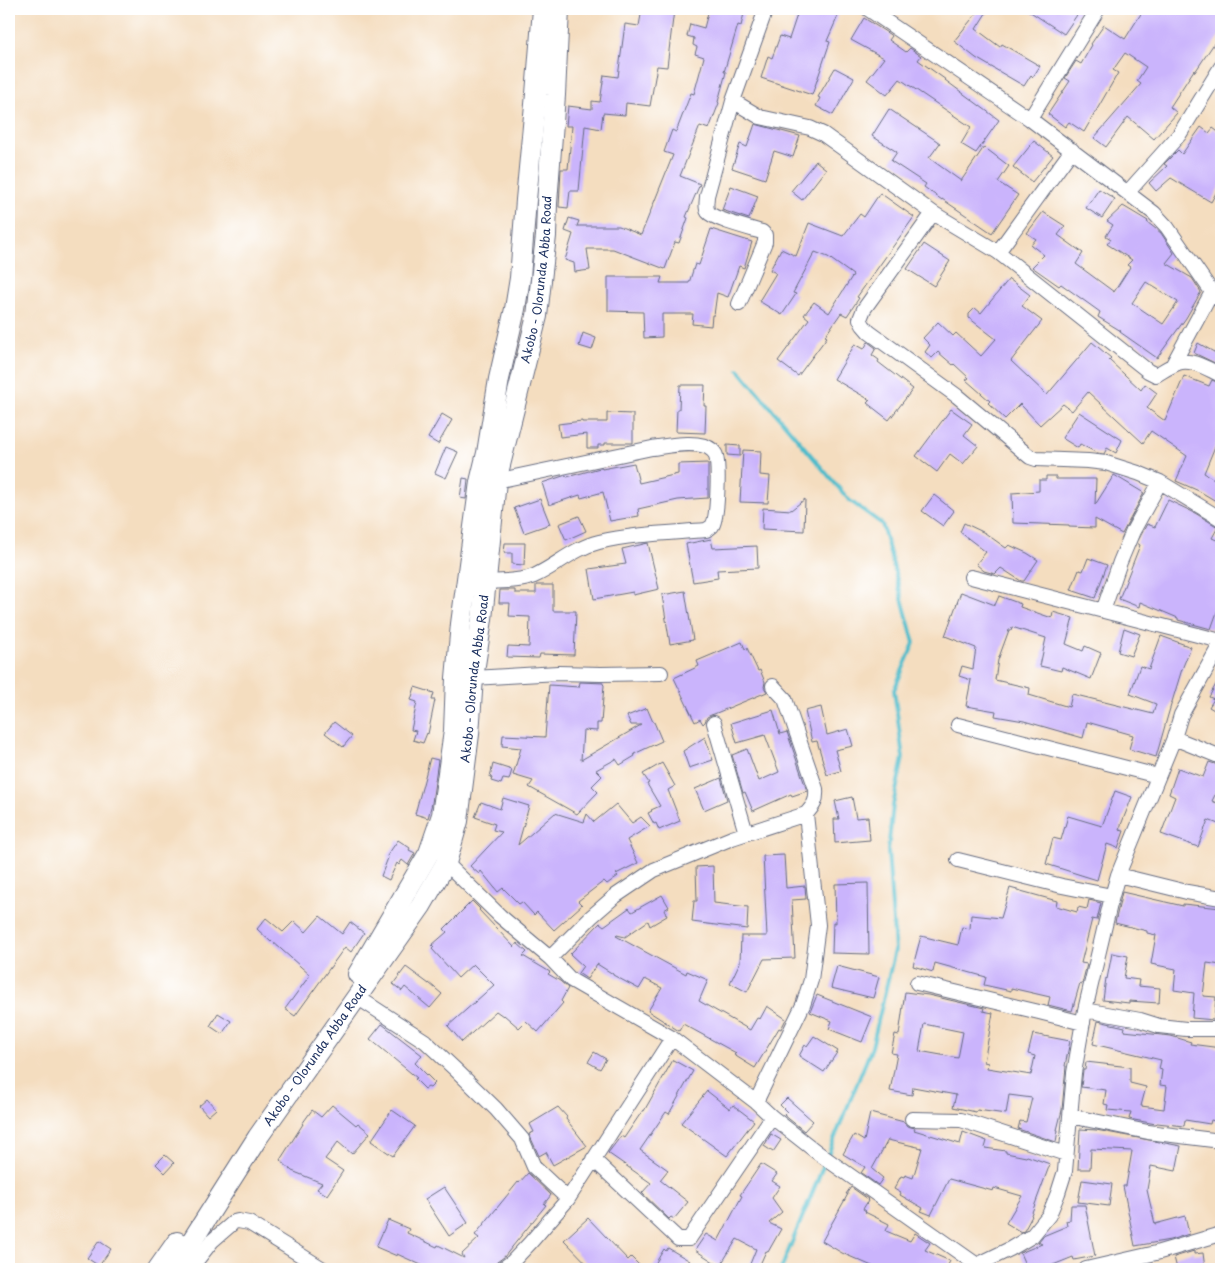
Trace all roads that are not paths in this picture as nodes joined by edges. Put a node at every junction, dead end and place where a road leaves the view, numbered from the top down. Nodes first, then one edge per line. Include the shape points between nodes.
1 (543, 9) edge
2 (559, 9) edge
3 (766, 9) edge
4 (868, 9) edge
5 (1098, 9) edge
6 (1221, 67) edge
7 (1218, 82) edge
8 (733, 100) junction
9 (1030, 119) junction
10 (1072, 150) junction
11 (1128, 192) junction
12 (526, 200) junction
13 (547, 203) junction
14 (933, 213) junction
15 (998, 252) junction
16 (1216, 297) edge
17 (739, 304) dead end
18 (1172, 366) junction
19 (1221, 375) edge
20 (496, 482) junction
21 (1160, 482) junction
22 (1221, 519) edge
23 (971, 577) dead end
24 (485, 582) junction
25 (1103, 611) junction
26 (1221, 642) edge
27 (661, 673) dead end
28 (473, 678) junction
29 (773, 686) dead end
30 (714, 723) dead end
31 (958, 725) dead end
32 (1174, 738) junction
33 (1221, 757) edge
34 (1158, 776) junction
35 (806, 814) junction
36 (746, 833) junction
37 (958, 860) dead end
38 (446, 864) junction
39 (1118, 876) junction
40 (1112, 896) junction
41 (1221, 898) edge
42 (388, 938) junction
43 (550, 958) junction
44 (917, 983) dead end
45 (357, 997) junction
46 (1084, 1017) junction
47 (1221, 1029) edge
48 (672, 1038) junction
49 (756, 1102) junction
50 (1070, 1116) junction
51 (772, 1118) junction
52 (912, 1119) dead end
53 (1221, 1141) edge
54 (1066, 1154) junction
55 (593, 1158) junction
56 (568, 1199) junction
57 (1221, 1234) edge
58 (1110, 1266) edge
59 (979, 1267) edge
60 (158, 1269) edge
61 (174, 1269) edge
62 (190, 1269) edge
63 (323, 1269) edge
64 (502, 1269) edge
65 (1086, 1269) edge

1 - 12 main road, Akobo - Olorunda Abba Road
2 - 13 main road, Akobo - Olorunda Abba Road
3 - 8 street
4 - 9 street
5 - 9 street
6 - 7 street
7 - 11 street via 1179,135
8 - 14 street via 760,117 823,134
8 - 17 street via 706,208 709,214 765,235 766,242
9 - 10 street
10 - 11 street
10 - 15 street
11 - 16 street via 1167,227
12 - 13 main road
12 - 42 main road, Akobo - Olorunda Abba Road via 515,309 480,482 461,624 454,731 442,815
13 - 20 main road, Akobo - Olorunda Abba Road via 537,316
14 - 15 street
14 - 21 street via 864,309 860,319 862,325 957,396 1030,457 1106,463
15 - 18 street via 1148,371 1156,375
16 - 18 street
18 - 19 street via 1180,362 1190,363
20 - 24 main road, Akobo - Olorunda Abba Road
20 - 24 street via 652,448 697,444 711,448 716,455 718,493 714,521 706,530 598,542 573,552 536,575 513,581
21 - 22 street
21 - 25 street via 1120,562
23 - 25 street
24 - 28 main road, Akobo - Olorunda Abba Road
25 - 26 street
26 - 32 street via 1181,715
27 - 28 street via 558,673
28 - 38 main road, Akobo - Olorunda Abba Road via 458,821
29 - 35 street via 785,699 816,789 817,798
30 - 36 street
31 - 34 street
32 - 33 street
32 - 34 street
34 - 39 street
35 - 36 street
35 - 49 street via 818,925 811,980 803,1005
36 - 43 street via 654,870 614,897
37 - 40 street
38 - 42 main road, Akobo - Olorunda Abba Road via 421,906
38 - 43 street
39 - 40 street
39 - 41 street
40 - 46 street
42 - 45 main road, Akobo - Olorunda Abba Road
42 - 60 main road, Akobo - Olorunda Abba Road via 249,1131
43 - 48 street via 572,980
44 - 46 street
45 - 56 street via 425,1041 496,1109 522,1139 534,1167
45 - 61 main road, Akobo - Olorunda Abba Road via 258,1137
46 - 47 street via 1140,1020 1186,1029
46 - 50 street
48 - 49 street
48 - 55 street
49 - 51 street
50 - 53 street via 1148,1132
50 - 54 street
51 - 55 street via 689,1239 673,1234
51 - 59 street
52 - 54 street via 961,1120
54 - 59 street via 1065,1171 1049,1214 1032,1236
55 - 56 street
56 - 64 street via 530,1243
57 - 58 street
58 - 65 street
62 - 63 street via 212,1241 238,1221 249,1223

